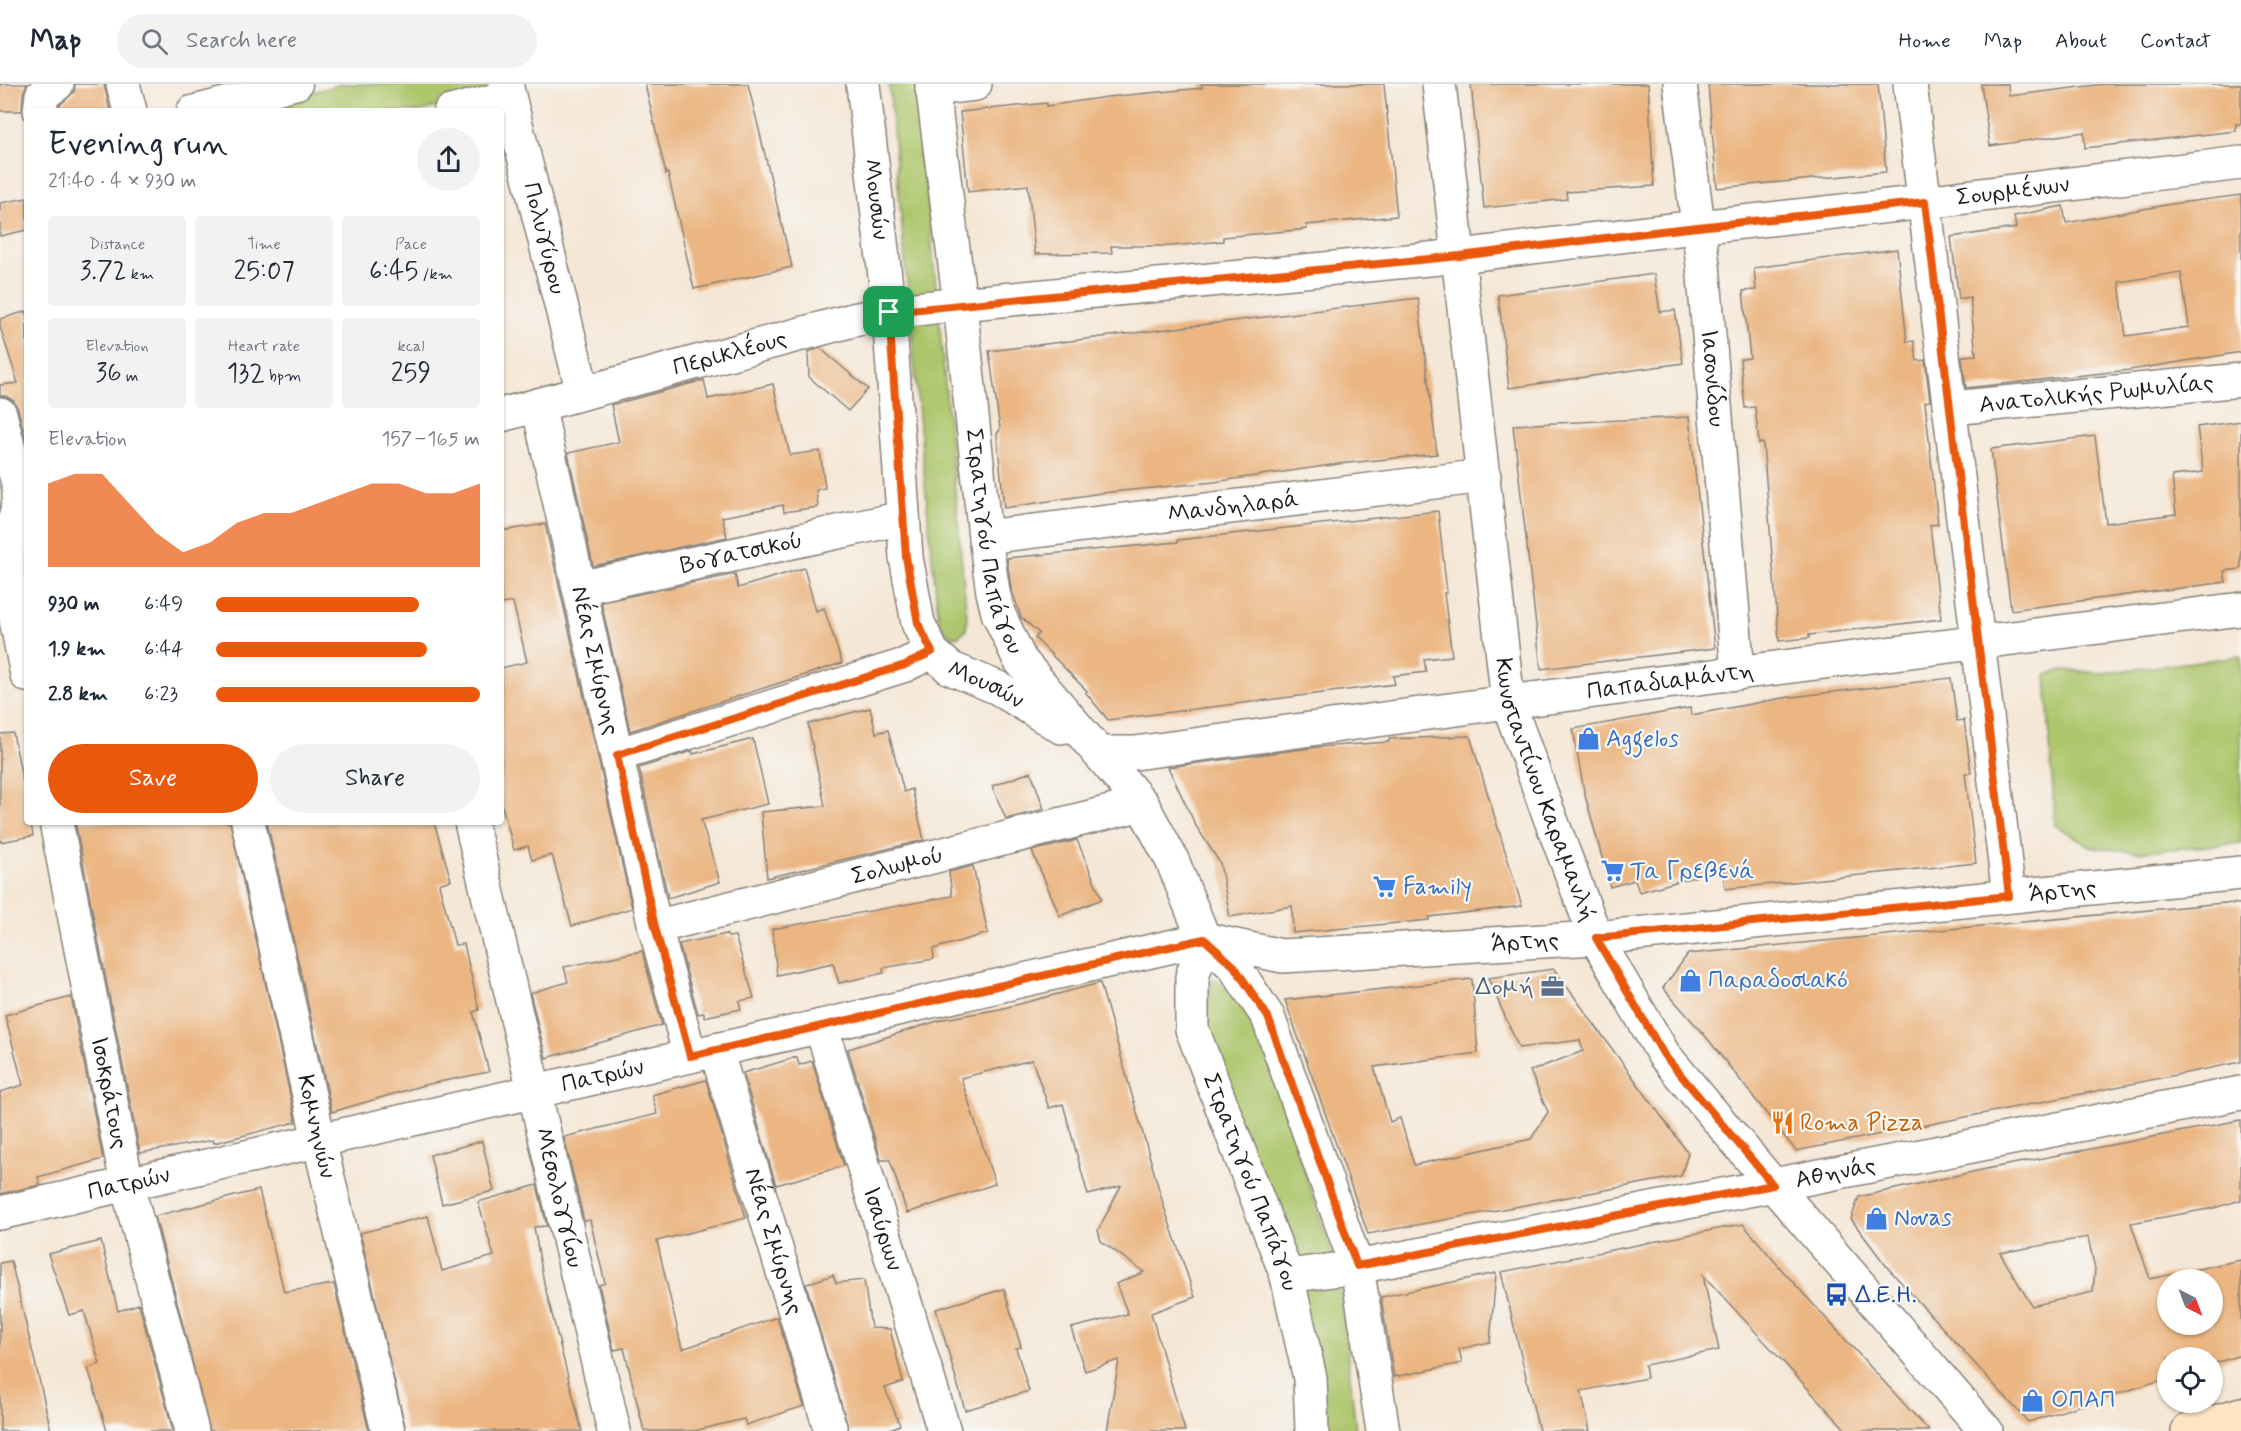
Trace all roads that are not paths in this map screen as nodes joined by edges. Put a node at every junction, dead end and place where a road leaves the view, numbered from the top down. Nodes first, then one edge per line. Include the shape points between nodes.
1 (57, 84) edge
2 (123, 84) edge
3 (297, 84) edge
4 (863, 84) edge
5 (975, 84) edge
6 (1439, 84) edge
7 (1680, 84) edge
8 (1910, 84) edge
9 (932, 87) edge
10 (508, 90) edge
11 (40, 108) edge
12 (129, 108) edge
13 (204, 108) edge
14 (457, 108) edge
15 (2241, 163) edge
16 (1925, 202) junction
17 (1697, 228) junction
18 (1460, 256) junction
19 (960, 304) junction
20 (894, 311) junction
21 (2241, 380) edge
22 (584, 393) junction
23 (538, 405) junction
24 (1951, 408) junction
25 (0, 414) edge
26 (504, 414) edge
27 (1484, 476) junction
28 (903, 518) junction
29 (985, 537) junction
30 (12, 550) edge
31 (579, 588) junction
32 (2241, 609) edge
33 (1980, 642) junction
34 (932, 652) junction
35 (24, 660) edge
36 (1738, 673) junction
37 (1508, 702) junction
38 (1099, 753) junction
39 (617, 755) junction
40 (1142, 804) junction
41 (57, 825) edge
42 (249, 825) edge
43 (472, 825) edge
44 (2241, 873) edge
45 (2009, 896) junction
46 (655, 927) junction
47 (1596, 938) junction
48 (1204, 939) junction
49 (821, 1026) junction
50 (703, 1053) junction
51 (535, 1091) junction
52 (2241, 1094) edge
53 (320, 1140) junction
54 (127, 1184) junction
55 (1773, 1185) junction
56 (0, 1213) edge
57 (1350, 1268) junction
58 (1293, 1276) junction
59 (2241, 1414) edge
60 (192, 1431) edge
61 (388, 1431) edge
62 (614, 1431) edge
63 (831, 1431) edge
64 (944, 1431) edge
65 (1312, 1431) edge
66 (1383, 1431) edge
67 (1986, 1431) edge
68 (2188, 1431) edge

1 - 11 street via 42,95
2 - 12 street
3 - 13 street
4 - 20 street, Μουσών
5 - 9 street
6 - 18 street, Κωνσταντίνου Καραμανλή
7 - 17 street, Ιασoνίδου
8 - 16 street
9 - 19 street, Στρατηγού Παπάγου
10 - 14 street
10 - 22 street, Πολυγύρου
15 - 16 street, Σουρμένων
16 - 17 street, Σουρμένων
16 - 24 street
17 - 18 street, Σουρμένων
17 - 36 street, Ιασoνίδου
18 - 19 street, Σουρμένων
18 - 27 street, Κωνσταντίνου Καραμανλή
19 - 20 street, Περικλέους
19 - 29 street, Στρατηγού Παπάγου
20 - 22 street, Περικλέους
20 - 28 street, Μουσών
21 - 24 street, Ανατολικής Ρωμυλίας
22 - 23 street, Περικλέους
23 - 26 street, Περικλέους
23 - 31 street, Νέας Σμύρνης
24 - 33 street
25 - 30 street via 19,488
27 - 29 street, Μανδηλαρά
27 - 37 street, Κωνσταντίνου Καραμανλή
28 - 31 street, Βογατσικού
28 - 34 street, Μουσών via 916,615
29 - 38 street, Στρατηγού Παπάγου via 998,613 1020,660
30 - 35 street via 8,579
31 - 39 street, Νέας Σμύρνης
32 - 33 street, Παπαδιαμάντη
33 - 36 street, Παπαδιαμάντη
33 - 45 street
34 - 38 street, Μουσών via 950,668 1021,701
34 - 39 street via 905,665
36 - 37 street, Παπαδιαμάντη
37 - 38 street, Παπαδιαμάντη via 1135,753
37 - 47 street, Κωνσταντίνου Καραμανλή
38 - 40 street, Στρατηγού Παπάγου
39 - 46 street, Νέας Σμύρνης
40 - 46 street, Σολωμού
40 - 48 street, Στρατηγού Παπάγου via 1172,860
41 - 54 street, Ισοκράτους
42 - 53 street, Κομνηνών
43 - 51 street, Μεσολογγίου
44 - 45 street, Άρτης
45 - 47 street, Άρτης
46 - 50 street, Νέας Σμύρνης
47 - 48 street, Άρτης via 1281,956
47 - 55 street, Κωνσταντίνου Καραμανλή via 1664,1055
48 - 49 street, Πατρών
48 - 57 street, Στρατηγού Παπάγου via 1234,966 1268,1017
48 - 58 street, Στρατηγού Παπάγου via 1192,977 1192,1029
49 - 50 street, Πατρών
49 - 64 street, Ισαύρων
50 - 51 street, Πατρών
50 - 63 street, Νέας Σμύρνης
51 - 53 street, Πατρών
51 - 62 street, Μεσολογγίου
52 - 55 street, Αθηνάς
53 - 54 street, Πατρών
53 - 61 street, Κομνηνών
54 - 56 street, Πατρών
54 - 60 street, Ισοκράτους
55 - 57 street, Αθηνάς
55 - 67 street, Κωνσταντίνου Καραμανλή
57 - 58 street, Αθηνάς
57 - 66 street, Στρατηγού Παπάγου
58 - 65 street, Στρατηγού Παπάγου via 1310,1378
59 - 68 main road

